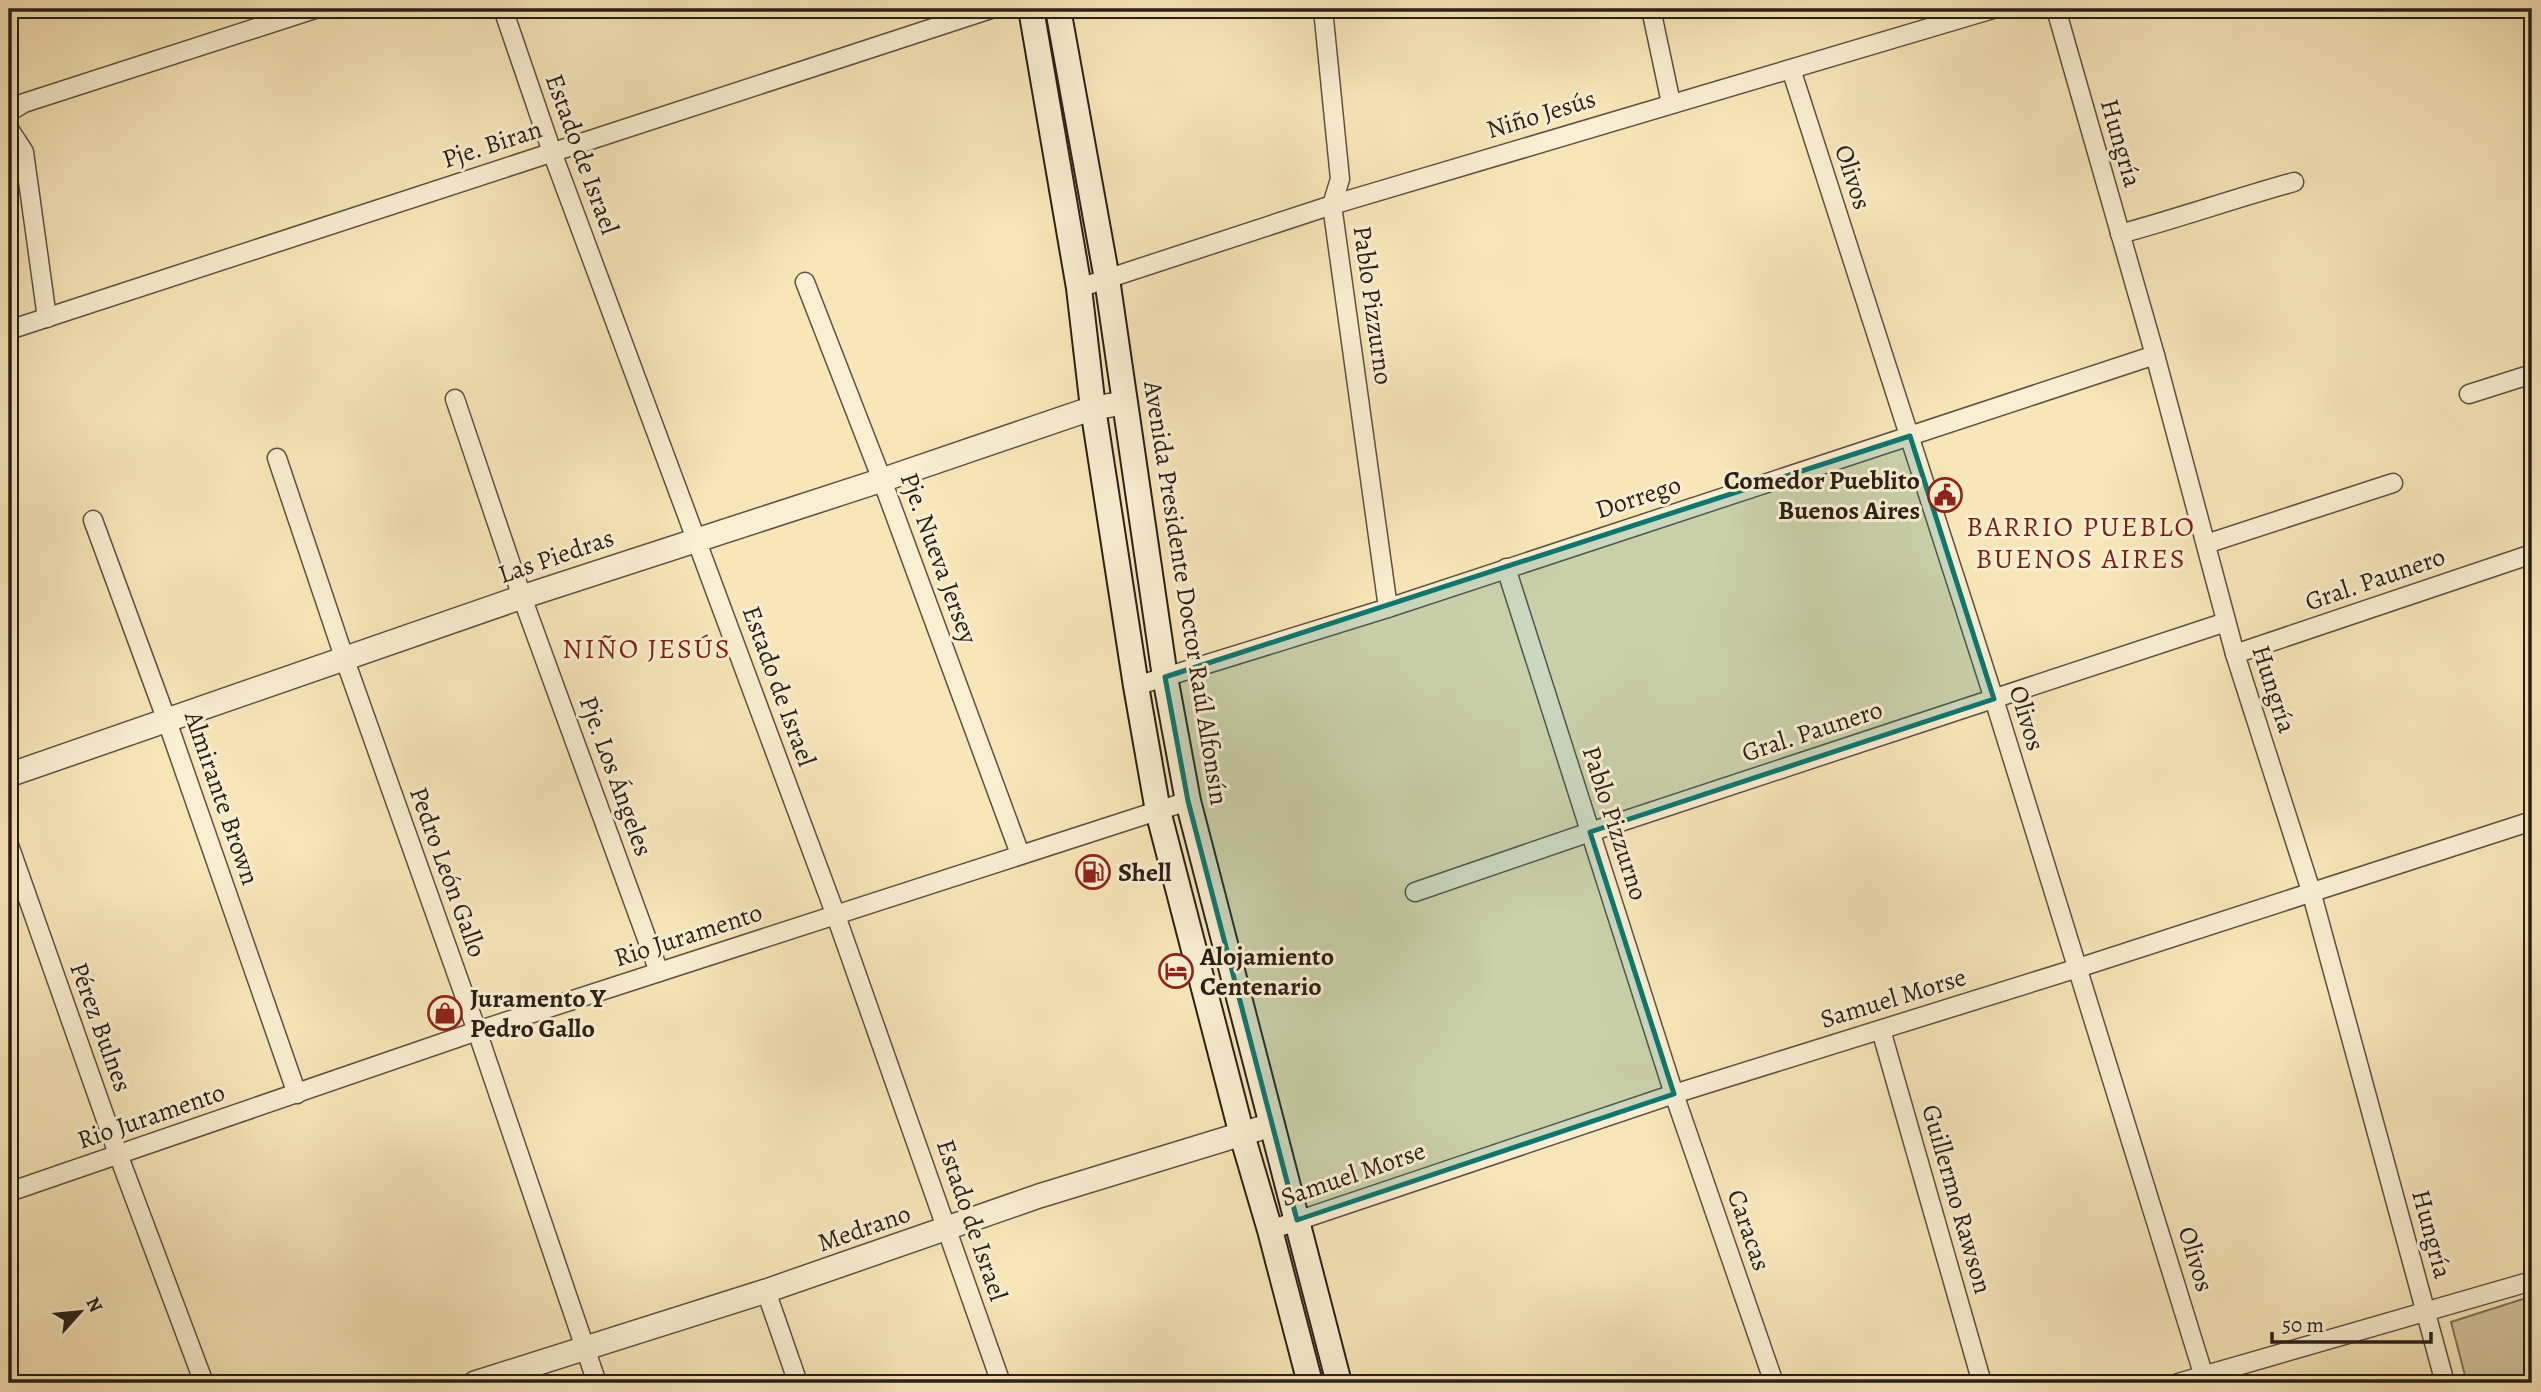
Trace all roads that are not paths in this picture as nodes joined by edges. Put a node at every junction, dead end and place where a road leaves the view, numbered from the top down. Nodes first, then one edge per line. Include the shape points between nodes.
1 (315, 9) edge
2 (503, 9) edge
3 (991, 9) edge
4 (1031, 9) edge
5 (1058, 9) edge
6 (1323, 9) edge
7 (1651, 9) edge
8 (1993, 9) edge
9 (2056, 9) edge
10 (1791, 69) junction
11 (1671, 103) junction
12 (9, 112) edge
13 (9, 129) edge
14 (552, 152) junction
15 (2294, 182) dead end
16 (1332, 205) junction
17 (2120, 234) junction
18 (1107, 279) junction
19 (805, 282) dead end
20 (1079, 288) junction
21 (47, 318) junction
22 (9, 330) edge
23 (2155, 355) junction
24 (2532, 373) edge
25 (2469, 394) dead end
26 (455, 399) dead end
27 (1125, 403) junction
28 (1093, 408) junction
29 (1910, 436) junction
30 (277, 458) dead end
31 (882, 480) junction
32 (2393, 483) dead end
33 (93, 520) dead end
34 (697, 538) junction
35 (2206, 544) junction
36 (2532, 554) edge
37 (1506, 568) junction
38 (522, 597) junction
39 (1388, 608) junction
40 (2226, 622) junction
41 (2235, 654) junction
42 (345, 660) junction
43 (1165, 677) junction
44 (1136, 686) junction
45 (1993, 699) junction
46 (167, 721) junction
47 (9, 775) edge
48 (1188, 801) junction
49 (1158, 811) junction
50 (2532, 821) edge
51 (1591, 832) junction
52 (9, 845) edge
53 (1020, 854) junction
54 (2311, 891) junction
55 (1415, 892) dead end
56 (835, 913) junction
57 (2078, 968) junction
58 (659, 972) junction
59 (1881, 1030) junction
60 (477, 1031) junction
61 (298, 1094) junction
62 (1674, 1094) junction
63 (1271, 1125) junction
64 (1242, 1135) junction
65 (118, 1154) junction
66 (9, 1192) edge
67 (1297, 1220) junction
68 (948, 1229) junction
69 (1270, 1230) junction
70 (2532, 1281) edge
71 (766, 1291) junction
72 (2426, 1312) junction
73 (584, 1348) junction
74 (2206, 1379) edge
75 (204, 1383) edge
76 (475, 1383) edge
77 (597, 1383) edge
78 (798, 1383) edge
79 (1001, 1383) edge
80 (1310, 1383) edge
81 (1339, 1383) edge
82 (1774, 1383) edge
83 (1982, 1383) edge
84 (2178, 1383) edge
85 (2445, 1383) edge

1 - 12 street via 24,103
2 - 14 street, Estado de Israel
3 - 14 street, Pje. Biran
4 - 20 main road
5 - 18 main road, Avenida Presidente Doctor Raúl Alfonsín
6 - 16 street, Pablo Pizzurno via 1340,179
7 - 11 street
8 - 10 street, Niño Jesús
9 - 17 street, Hungría
10 - 11 street, Niño Jesús
10 - 29 street, Olivos
11 - 16 street, Niño Jesús
13 - 21 street via 24,152
14 - 21 street, Pje. Biran
14 - 34 street, Estado de Israel
15 - 17 street
16 - 18 street, Niño Jesús
16 - 39 street, Pablo Pizzurno
17 - 23 street, Hungría
18 - 20 street, Niño Jesús
18 - 27 main road, Avenida Presidente Doctor Raúl Alfonsín
19 - 31 street, Pje. Nueva Jersey
20 - 28 main road
21 - 22 street, Pje. Biran
23 - 29 street, Dorrego
23 - 35 street, Hungría
24 - 25 street
26 - 38 street, Pje. Los Ángeles
27 - 28 street, Las Piedras
27 - 43 main road, Avenida Presidente Doctor Raúl Alfonsín
28 - 31 street, Las Piedras
28 - 44 main road
29 - 37 street, Dorrego
29 - 45 street, Olivos
30 - 42 street, Pedro León Gallo
31 - 34 street, Las Piedras
31 - 53 street, Pje. Nueva Jersey
32 - 35 street
33 - 46 street, Almirante Brown
34 - 38 street, Las Piedras
34 - 56 street, Estado de Israel
35 - 40 street, Hungría
36 - 41 street, Gral. Paunero
37 - 39 street, Dorrego
37 - 51 street, Pablo Pizzurno
38 - 42 street, Las Piedras
38 - 58 street, Pje. Los Ángeles
39 - 43 street, Dorrego
40 - 41 street, Hungría
40 - 45 street, Gral. Paunero
41 - 54 street, Hungría
42 - 46 street, Las Piedras
42 - 60 street, Pedro León Gallo
43 - 44 street, Dorrego
43 - 48 main road, Avenida Presidente Doctor Raúl Alfonsín
44 - 49 main road
45 - 51 street, Gral. Paunero
45 - 57 street, Olivos
46 - 47 street, Las Piedras
46 - 61 street, Almirante Brown
48 - 49 street, Rio Juramento
48 - 63 main road, Avenida Presidente Doctor Raúl Alfonsín
49 - 53 street, Rio Juramento
49 - 64 main road
50 - 54 street, Samuel Morse
51 - 55 street, Gral. Paunero
51 - 62 street, Pablo Pizzurno
52 - 65 street, Pérez Bulnes
53 - 56 street, Rio Juramento
54 - 57 street, Samuel Morse
54 - 72 street, Hungría
56 - 58 street, Rio Juramento
56 - 68 street, Estado de Israel
57 - 59 street, Samuel Morse
57 - 74 street, Olivos
58 - 60 street, Rio Juramento
59 - 62 street, Samuel Morse
59 - 83 street, Guillermo Rawson
60 - 61 street, Rio Juramento
60 - 73 street, Pedro León Gallo
61 - 65 street, Rio Juramento
62 - 67 street, Samuel Morse
62 - 82 street, Caracas
63 - 64 street, Medrano
63 - 67 main road, Avenida Presidente Doctor Raúl Alfonsín
64 - 68 street, Medrano via 1039,1196
64 - 69 main road
65 - 66 street, Rio Juramento
65 - 75 street, Pérez Bulnes
67 - 69 street, Samuel Morse
67 - 81 main road, Avenida Presidente Doctor Raúl Alfonsín
68 - 71 street, Medrano
68 - 79 street, Estado de Israel
69 - 80 main road
70 - 72 street
71 - 73 street, Medrano
71 - 78 street
72 - 74 street
72 - 85 street, Hungría
73 - 76 street, Medrano
73 - 77 street, Pedro León Gallo
74 - 84 street

